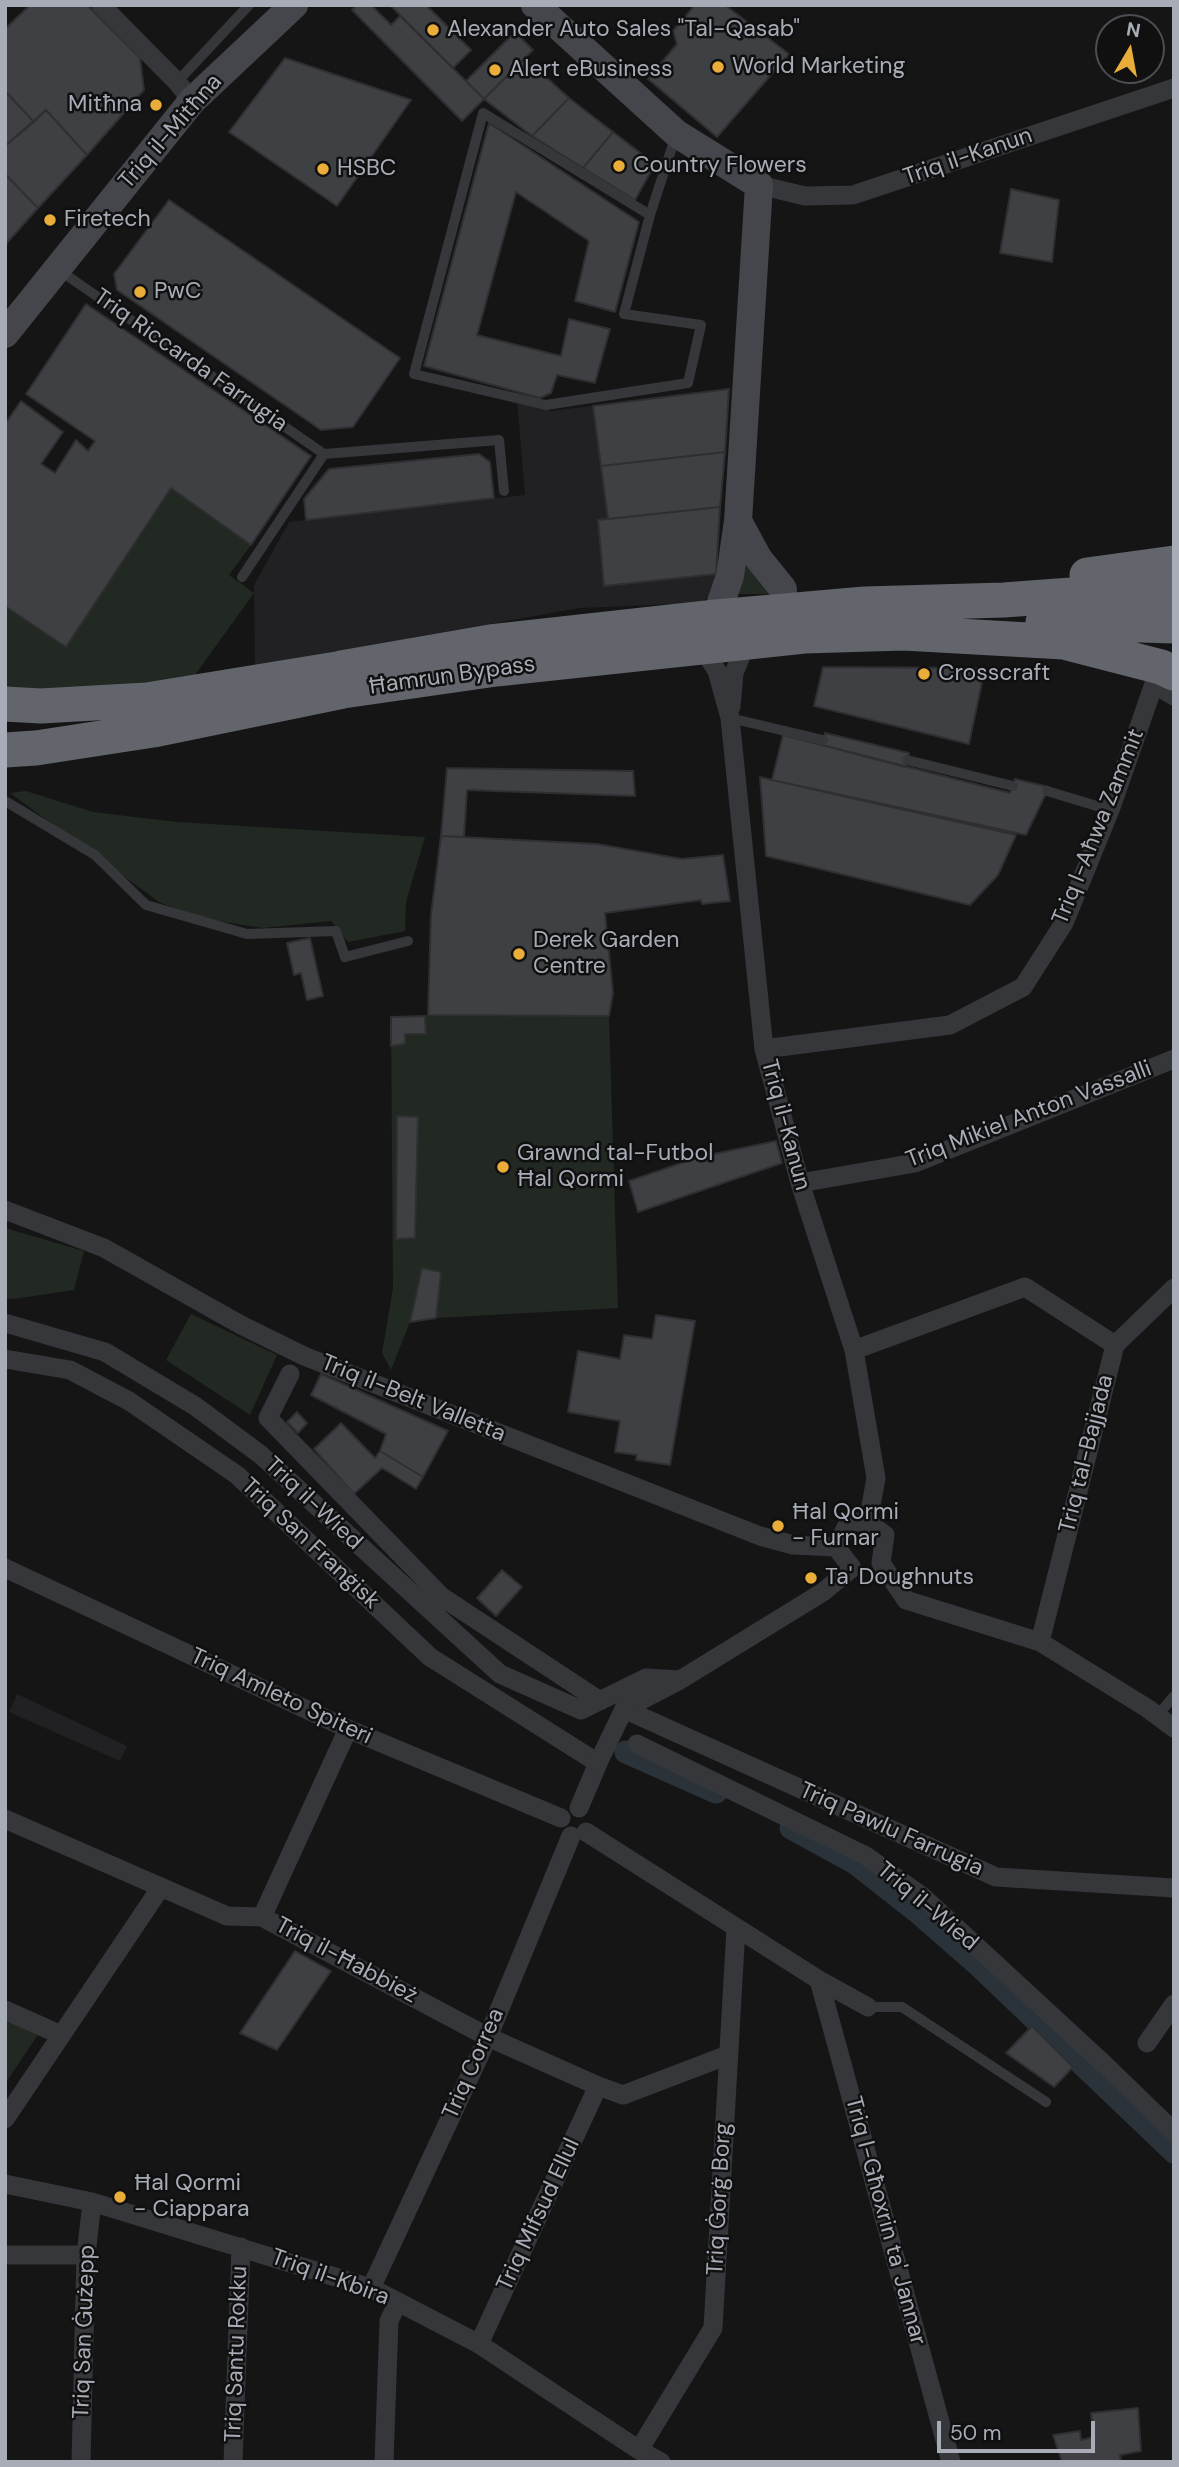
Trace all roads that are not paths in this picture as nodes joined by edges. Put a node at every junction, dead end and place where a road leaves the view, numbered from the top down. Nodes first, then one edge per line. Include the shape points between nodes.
1 (101, 5) edge
2 (249, 5) edge
3 (294, 5) edge
4 (535, 5) edge
5 (1174, 88) edge
6 (185, 92) junction
7 (677, 134) junction
8 (759, 185) junction
9 (650, 215) junction
10 (56, 268) junction
11 (7, 327) edge
12 (324, 454) junction
13 (504, 491) dead end
14 (738, 521) junction
15 (1174, 563) edge
16 (242, 576) dead end
17 (783, 589) dead end
18 (1174, 594) edge
19 (865, 604) junction
20 (1174, 626) edge
21 (709, 631) junction
22 (904, 633) junction
23 (804, 636) junction
24 (747, 641) junction
25 (343, 679) junction
26 (1167, 684) edge
27 (5, 704) edge
28 (730, 718) junction
29 (20, 740) edge
30 (823, 740) dead end
31 (906, 760) dead end
32 (5, 773) edge
33 (1013, 786) dead end
34 (1047, 791) dead end
35 (5, 801) edge
36 (1110, 810) junction
37 (408, 941) dead end
38 (764, 1049) junction
39 (1174, 1059) edge
40 (800, 1183) junction
41 (5, 1210) edge
42 (1174, 1288) edge
43 (5, 1323) edge
44 (1115, 1345) junction
45 (854, 1350) junction
46 (7, 1361) edge
47 (290, 1374) dead end
48 (868, 1522) junction
49 (836, 1548) junction
50 (881, 1563) junction
51 (5, 1568) edge
52 (852, 1568) junction
53 (1040, 1642) junction
54 (680, 1680) junction
55 (1174, 1696) edge
56 (600, 1701) junction
57 (624, 1709) junction
58 (1158, 1715) junction
59 (1174, 1728) edge
60 (348, 1729) junction
61 (637, 1744) dead end
62 (598, 1763) junction
63 (579, 1808) junction
64 (561, 1818) junction
65 (5, 1819) edge
66 (579, 1834) junction
67 (161, 1887) junction
68 (1174, 1888) edge
69 (262, 1917) junction
70 (736, 1928) junction
71 (819, 1980) junction
72 (1174, 2004) edge
73 (868, 2007) joint
74 (5, 2010) edge
75 (61, 2035) junction
76 (488, 2037) junction
77 (1147, 2043) dead end
78 (728, 2055) junction
79 (598, 2086) junction
80 (1046, 2102) dead end
81 (5, 2119) edge
82 (1174, 2132) edge
83 (5, 2184) edge
84 (92, 2202) junction
85 (241, 2247) junction
86 (5, 2255) edge
87 (86, 2255) junction
88 (371, 2288) junction
89 (398, 2302) junction
90 (479, 2344) junction
91 (639, 2450) junction
92 (82, 2462) edge
93 (233, 2462) edge
94 (384, 2462) edge
95 (661, 2462) edge
96 (951, 2462) edge

1 - 6 street
2 - 6 lane
3 - 6 street, Triq il-Mitħna
4 - 7 street, Triq il-Kanun
5 - 8 street, Triq il-Kanun via 853,195 805,196
6 - 10 street, Triq il-Mitħna
7 - 8 street, Triq il-Kanun
7 - 9 lane
8 - 14 street
9 - 9 lane via 483,113 414,374 547,405 688,383 701,325 624,314
10 - 11 street, Triq il-Mitħna
10 - 12 lane, Triq Riccarda Farrugia
12 - 13 lane via 499,440
12 - 16 lane
14 - 17 street via 758,558
14 - 21 street via 730,576
15 - 19 highway
18 - 19 highway via 1112,592
19 - 21 highway, Ħamrun Bypass
20 - 22 highway via 992,620
21 - 24 highway, Ħamrun Bypass
21 - 25 highway, Ħamrun Bypass via 496,669
21 - 28 street, Triq il-Kanun
22 - 23 highway, Ħamrun Bypass
22 - 26 highway via 1064,642 1161,667
23 - 24 highway, Ħamrun Bypass
23 - 26 highway via 898,647 1049,652
24 - 28 street, Triq il-Kanun via 734,673
25 - 27 highway via 147,700
25 - 29 highway, Ħamrun Bypass via 153,730
25 - 32 highway via 157,751
26 - 36 street, Triq l-Aħwa Zammit
28 - 30 lane
28 - 38 street, Triq il-Kanun
31 - 33 lane
34 - 36 lane
35 - 37 lane via 95,855 146,905 247,934 336,931 345,957
36 - 38 street, Triq l-Aħwa Zammit via 1064,923 1023,987 950,1025
38 - 40 street, Triq il-Kanun
39 - 40 street, Triq Mikiel Anton Vassalli via 915,1163
40 - 45 street, Triq il-Kanun
41 - 49 street, Triq il-Belt Valletta via 104,1248 304,1356 761,1536 793,1545
42 - 44 street, Triq tal-Bajjada
43 - 56 street, Triq il-Wied via 105,1352 195,1406 261,1455 500,1674 581,1710
44 - 45 street via 1025,1287
44 - 53 street, Triq tal-Bajjada
45 - 48 street, Triq il-Kanun via 876,1478
46 - 62 street, Triq San Franġisk via 70,1370 129,1401 237,1475 430,1657
47 - 56 street, Triq il-Wied via 268,1418 442,1597
48 - 49 street via 849,1522
48 - 50 street via 885,1535
49 - 52 street
50 - 52 street
50 - 53 street via 906,1600
51 - 60 street, Triq Amleto Spiteri
52 - 54 street via 823,1592
53 - 58 street
54 - 56 street, Triq il-Wied via 646,1678
54 - 57 street
55 - 58 lane
57 - 62 street, bridge
57 - 68 street, Triq Pawlu Farrugia via 996,1877
58 - 59 street
60 - 64 street, Triq Amleto Spiteri
60 - 69 street
61 - 82 street, Triq il-Wied via 866,1856 923,1897
62 - 63 street
63 - 64 street via 568,1810
63 - 66 street via 590,1821
64 - 66 street via 562,1829
65 - 67 street, Triq il-Ħabbież
66 - 70 street
66 - 76 street, Triq Correa
67 - 69 street, Triq il-Ħabbież via 227,1916
67 - 75 street
69 - 76 street, Triq il-Ħabbież
70 - 71 street
70 - 78 street, Triq Ġorġ Borg
71 - 73 street
71 - 96 street, Triq l-Għoxrin ta' Jannar
72 - 77 street
73 - 80 lane via 902,2007
74 - 75 street
75 - 81 street
76 - 79 street, Triq il-Ħabbież
76 - 88 street, Triq Correa
78 - 79 street, Triq il-Ħabbież via 623,2095
78 - 91 street, Triq Ġorġ Borg via 713,2328
79 - 90 street, Triq Mifsud Ellul
83 - 84 street, Triq il-Kbira
84 - 85 street, Triq il-Kbira
84 - 87 street, Triq San Ġużepp
85 - 88 street, Triq il-Kbira
85 - 93 street, Triq Santu Rokku
86 - 87 street
87 - 92 street, Triq San Ġużepp
88 - 89 street, Triq il-Kbira
89 - 90 street, Triq il-Kbira
89 - 94 street via 389,2321
90 - 91 street, Triq il-Kbira
91 - 95 street, Triq il-Kbira

